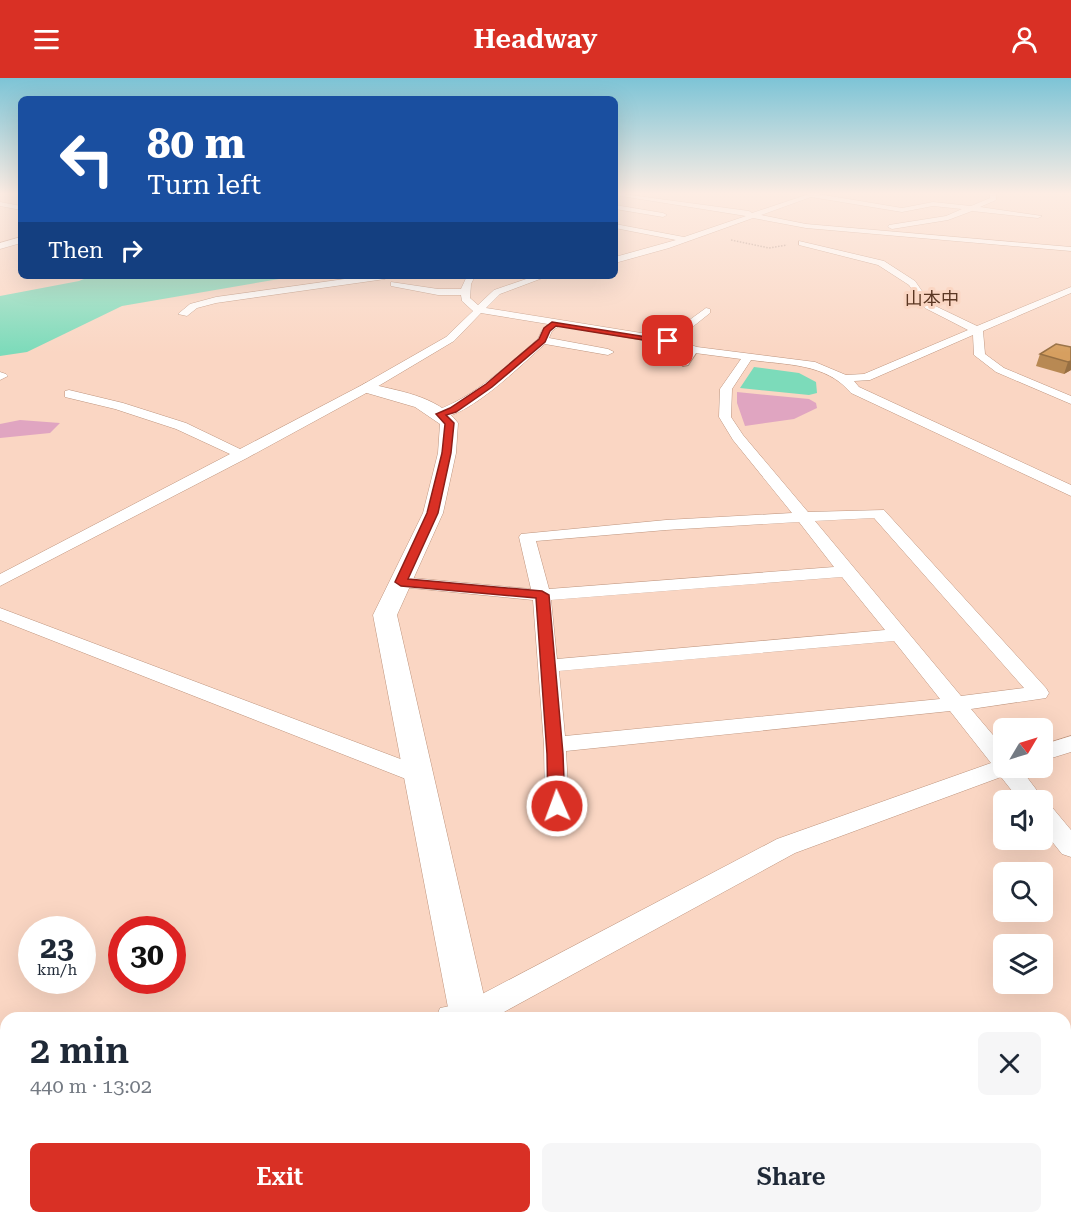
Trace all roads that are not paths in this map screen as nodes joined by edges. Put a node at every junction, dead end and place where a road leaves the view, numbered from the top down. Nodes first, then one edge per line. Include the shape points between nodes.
1 (660, 246) edge
2 (816, 246) edge
3 (1040, 246) edge
4 (1071, 249) edge
5 (618, 259) edge
6 (364, 279) edge
7 (470, 279) edge
8 (535, 279) edge
9 (394, 284) dead end
10 (465, 292) junction
11 (1067, 294) edge
12 (478, 310) junction
13 (706, 311) dead end
14 (183, 314) dead end
15 (555, 324) junction
16 (978, 331) junction
17 (543, 340) junction
18 (668, 341) junction
19 (695, 350) junction
20 (608, 352) dead end
21 (748, 357) junction
22 (685, 365) dead end
23 (846, 378) junction
24 (366, 388) junction
25 (69, 394) dead end
26 (1071, 400) edge
27 (440, 414) junction
28 (242, 455) junction
29 (1071, 491) edge
30 (802, 515) junction
31 (847, 571) junction
32 (0, 580) edge
33 (401, 582) junction
34 (542, 595) junction
35 (0, 614) edge
36 (899, 635) junction
37 (548, 666) junction
38 (955, 704) junction
39 (1071, 744) edge
40 (555, 746) junction
41 (1053, 750) edge
42 (993, 751) edge
43 (993, 770) edge
44 (419, 775) junction
45 (1015, 778) edge
46 (1025, 790) edge
47 (557, 806) dead end
48 (1053, 826) edge
49 (1071, 848) edge
50 (462, 1012) edge
51 (474, 1012) edge

1 - 5 street
2 - 16 street via 881,263 912,283 928,306
3 - 4 street
6 - 14 street via 216,300 197,304
7 - 10 street
8 - 12 street via 497,292
9 - 10 street via 438,292
10 - 12 street via 465,299
11 - 16 street
12 - 15 street
12 - 24 street via 450,339
13 - 18 street
15 - 17 street
15 - 18 street
16 - 23 street via 866,377
16 - 26 street via 980,354 1000,370
17 - 20 street
17 - 27 street via 489,386
18 - 19 street
19 - 21 street
19 - 22 lane
21 - 23 street via 815,365
21 - 30 street via 726,389 725,417
23 - 29 street via 855,390
24 - 27 street via 423,402
24 - 28 street
25 - 28 street via 182,426
27 - 33 street via 449,423 447,453 433,513
28 - 32 street
30 - 31 street
30 - 34 street via 527,537
30 - 38 street via 878,513 1039,693
31 - 34 street
31 - 36 street
33 - 34 street
33 - 44 street via 385,615
34 - 37 street
35 - 44 street
36 - 37 street
36 - 38 street
37 - 40 street
38 - 40 street
38 - 42 street
39 - 41 street
40 - 47 street
43 - 51 street via 786,846
44 - 50 street
45 - 46 street
48 - 49 street

